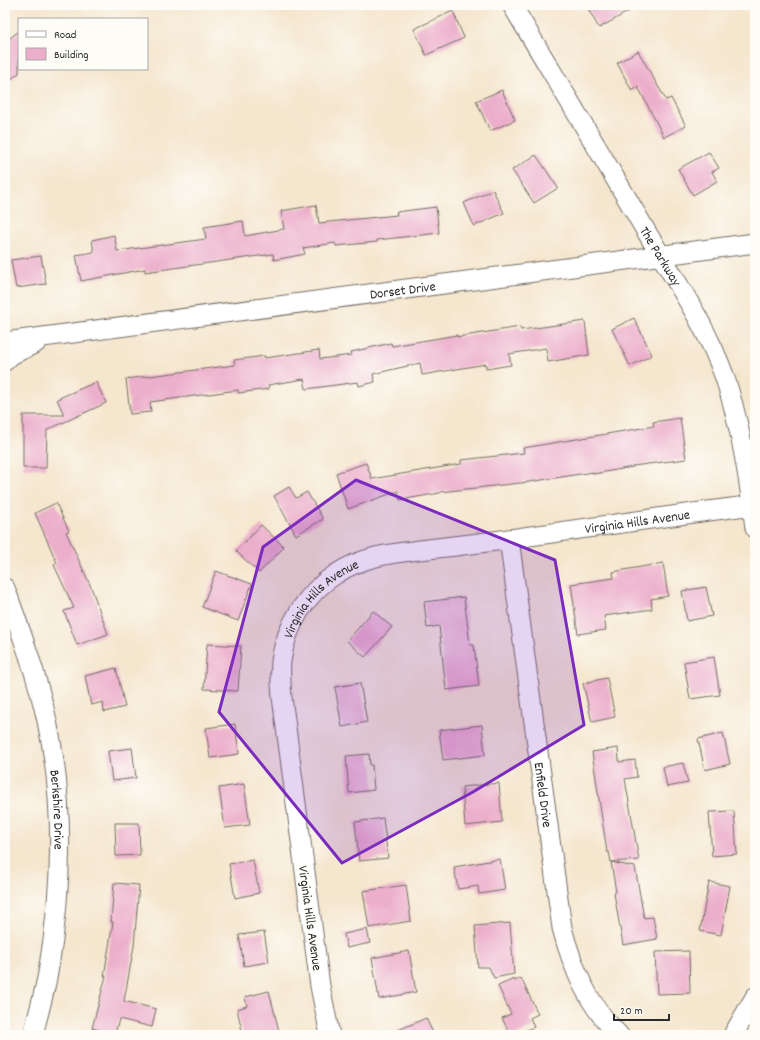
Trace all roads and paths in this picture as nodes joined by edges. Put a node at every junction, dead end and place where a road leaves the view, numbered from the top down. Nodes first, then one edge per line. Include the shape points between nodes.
1 (512, 5) edge
2 (755, 243) edge
3 (661, 255) junction
4 (50, 336) junction
5 (5, 342) edge
6 (5, 361) edge
7 (754, 505) edge
8 (755, 528) edge
9 (509, 539) junction
10 (5, 588) edge
11 (755, 997) edge
12 (33, 1035) edge
13 (330, 1035) edge
14 (619, 1035) edge
15 (733, 1035) edge

1 - 3 street, The Parkway
2 - 3 street, Dorset Drive
3 - 4 street, Dorset Drive
3 - 7 street, The Parkway via 701,325 725,378 738,424
4 - 5 street, Dorset Drive
4 - 6 street, Dorset Drive via 11,355
7 - 8 street, The Parkway
7 - 9 street, Virginia Hills Avenue
9 - 13 street, Virginia Hills Avenue via 384,555 356,563 318,588 301,608 290,628 281,662 282,697 320,986
9 - 14 street, Enfield Drive via 562,928 569,956 581,983 599,1012
10 - 12 street, Berkshire Drive via 32,664 47,722 56,777 59,836 58,898 48,975
11 - 15 street

